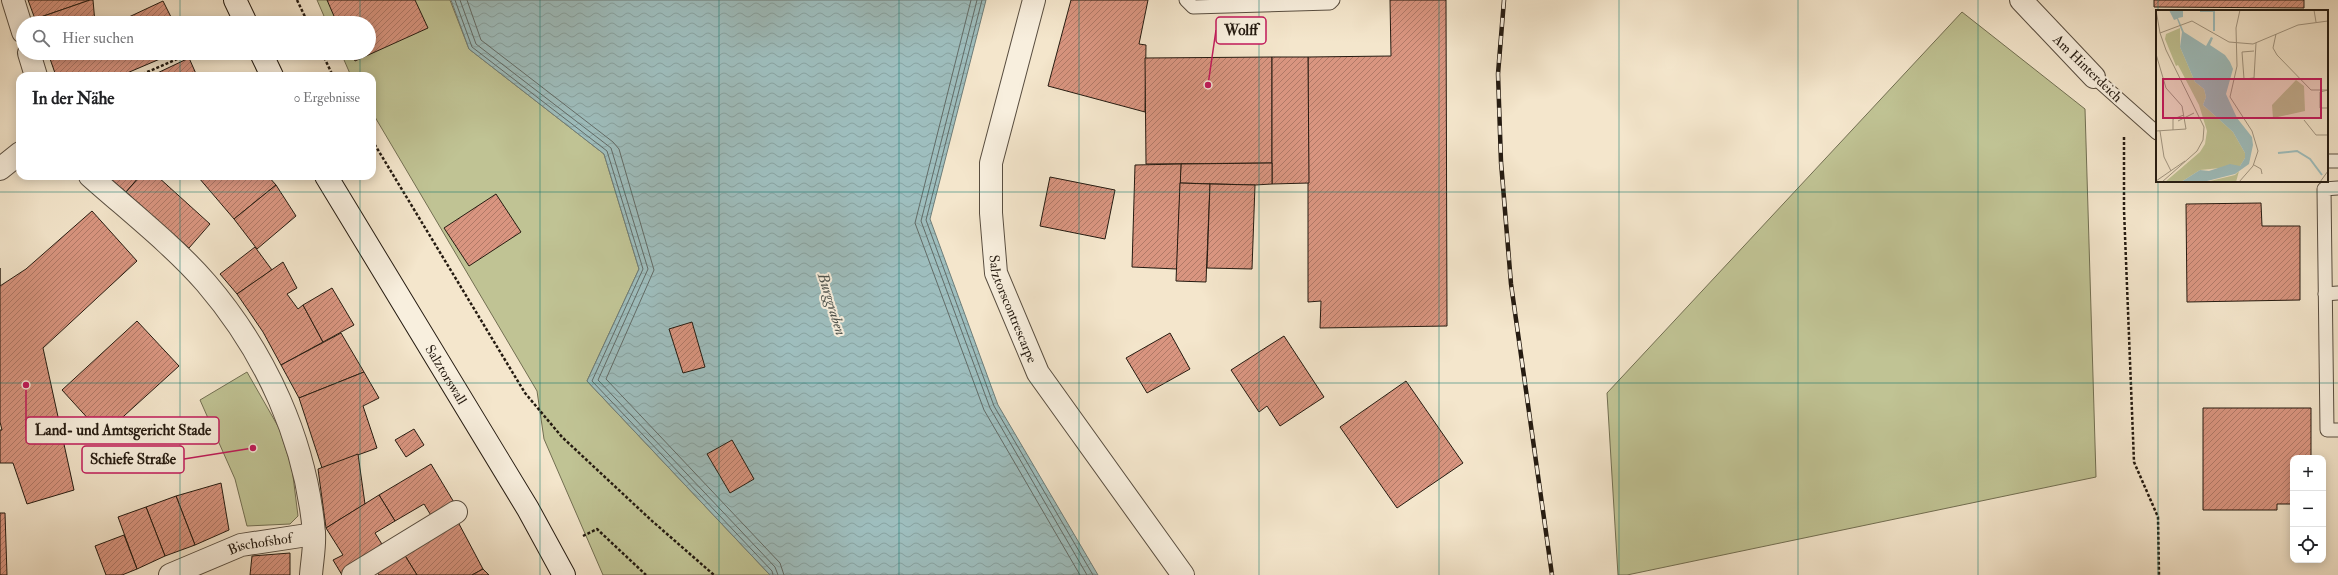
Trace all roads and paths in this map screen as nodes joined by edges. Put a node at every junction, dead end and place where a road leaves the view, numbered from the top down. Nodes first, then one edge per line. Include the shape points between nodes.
1 (13, 0) edge
2 (235, 0) edge
3 (297, 0) edge
4 (1034, 0) edge
5 (1186, 0) edge
6 (1332, 0) edge
7 (2021, 0) edge
8 (18, 16) edge
9 (243, 16) edge
10 (305, 16) edge
11 (31, 60) edge
12 (175, 60) edge
13 (264, 60) edge
14 (325, 60) edge
15 (35, 72) edge
16 (147, 72) edge
17 (270, 72) edge
18 (331, 72) edge
19 (2094, 77) joint
20 (2124, 103) junction
21 (2156, 132) edge
22 (376, 147) edge
23 (16, 156) edge
24 (0, 169) edge
25 (94, 180) edge
26 (328, 180) edge
27 (2338, 188) edge
28 (2338, 293) edge
29 (2325, 294) junction
30 (2338, 430) edge
31 (456, 512) dead end
32 (314, 534) junction
33 (583, 536) dead end
34 (208, 567) edge
35 (170, 575) edge
36 (312, 575) edge
37 (352, 575) edge
38 (564, 575) edge
39 (646, 575) edge
40 (714, 575) edge
41 (1183, 575) edge
42 (2160, 575) edge

1 - 8 street
2 - 9 street
3 - 10 path
4 - 41 street, Salztorscontrescarpe via 991,163 991,213 996,273 1038,374
5 - 6 lane via 1193,7 1330,4
7 - 19 street, Am Hinterdeich
11 - 15 street
12 - 16 path
13 - 17 street
14 - 18 path
19 - 20 lane, Am Hinterdeich
20 - 21 lane, Am Hinterdeich
20 - 42 path via 2124,210 2134,462 2158,517
22 - 40 path via 525,393 562,437
23 - 24 street
25 - 32 street via 206,282 233,317 261,362 282,405 297,445 306,479
26 - 38 street, Salztorswall via 524,503
27 - 29 lane via 2324,189
28 - 29 lane
29 - 30 lane via 2327,430
31 - 37 street
32 - 34 street, Bischofshof via 241,545
32 - 36 street
33 - 39 path via 597,529
34 - 35 street, Bischofshof

